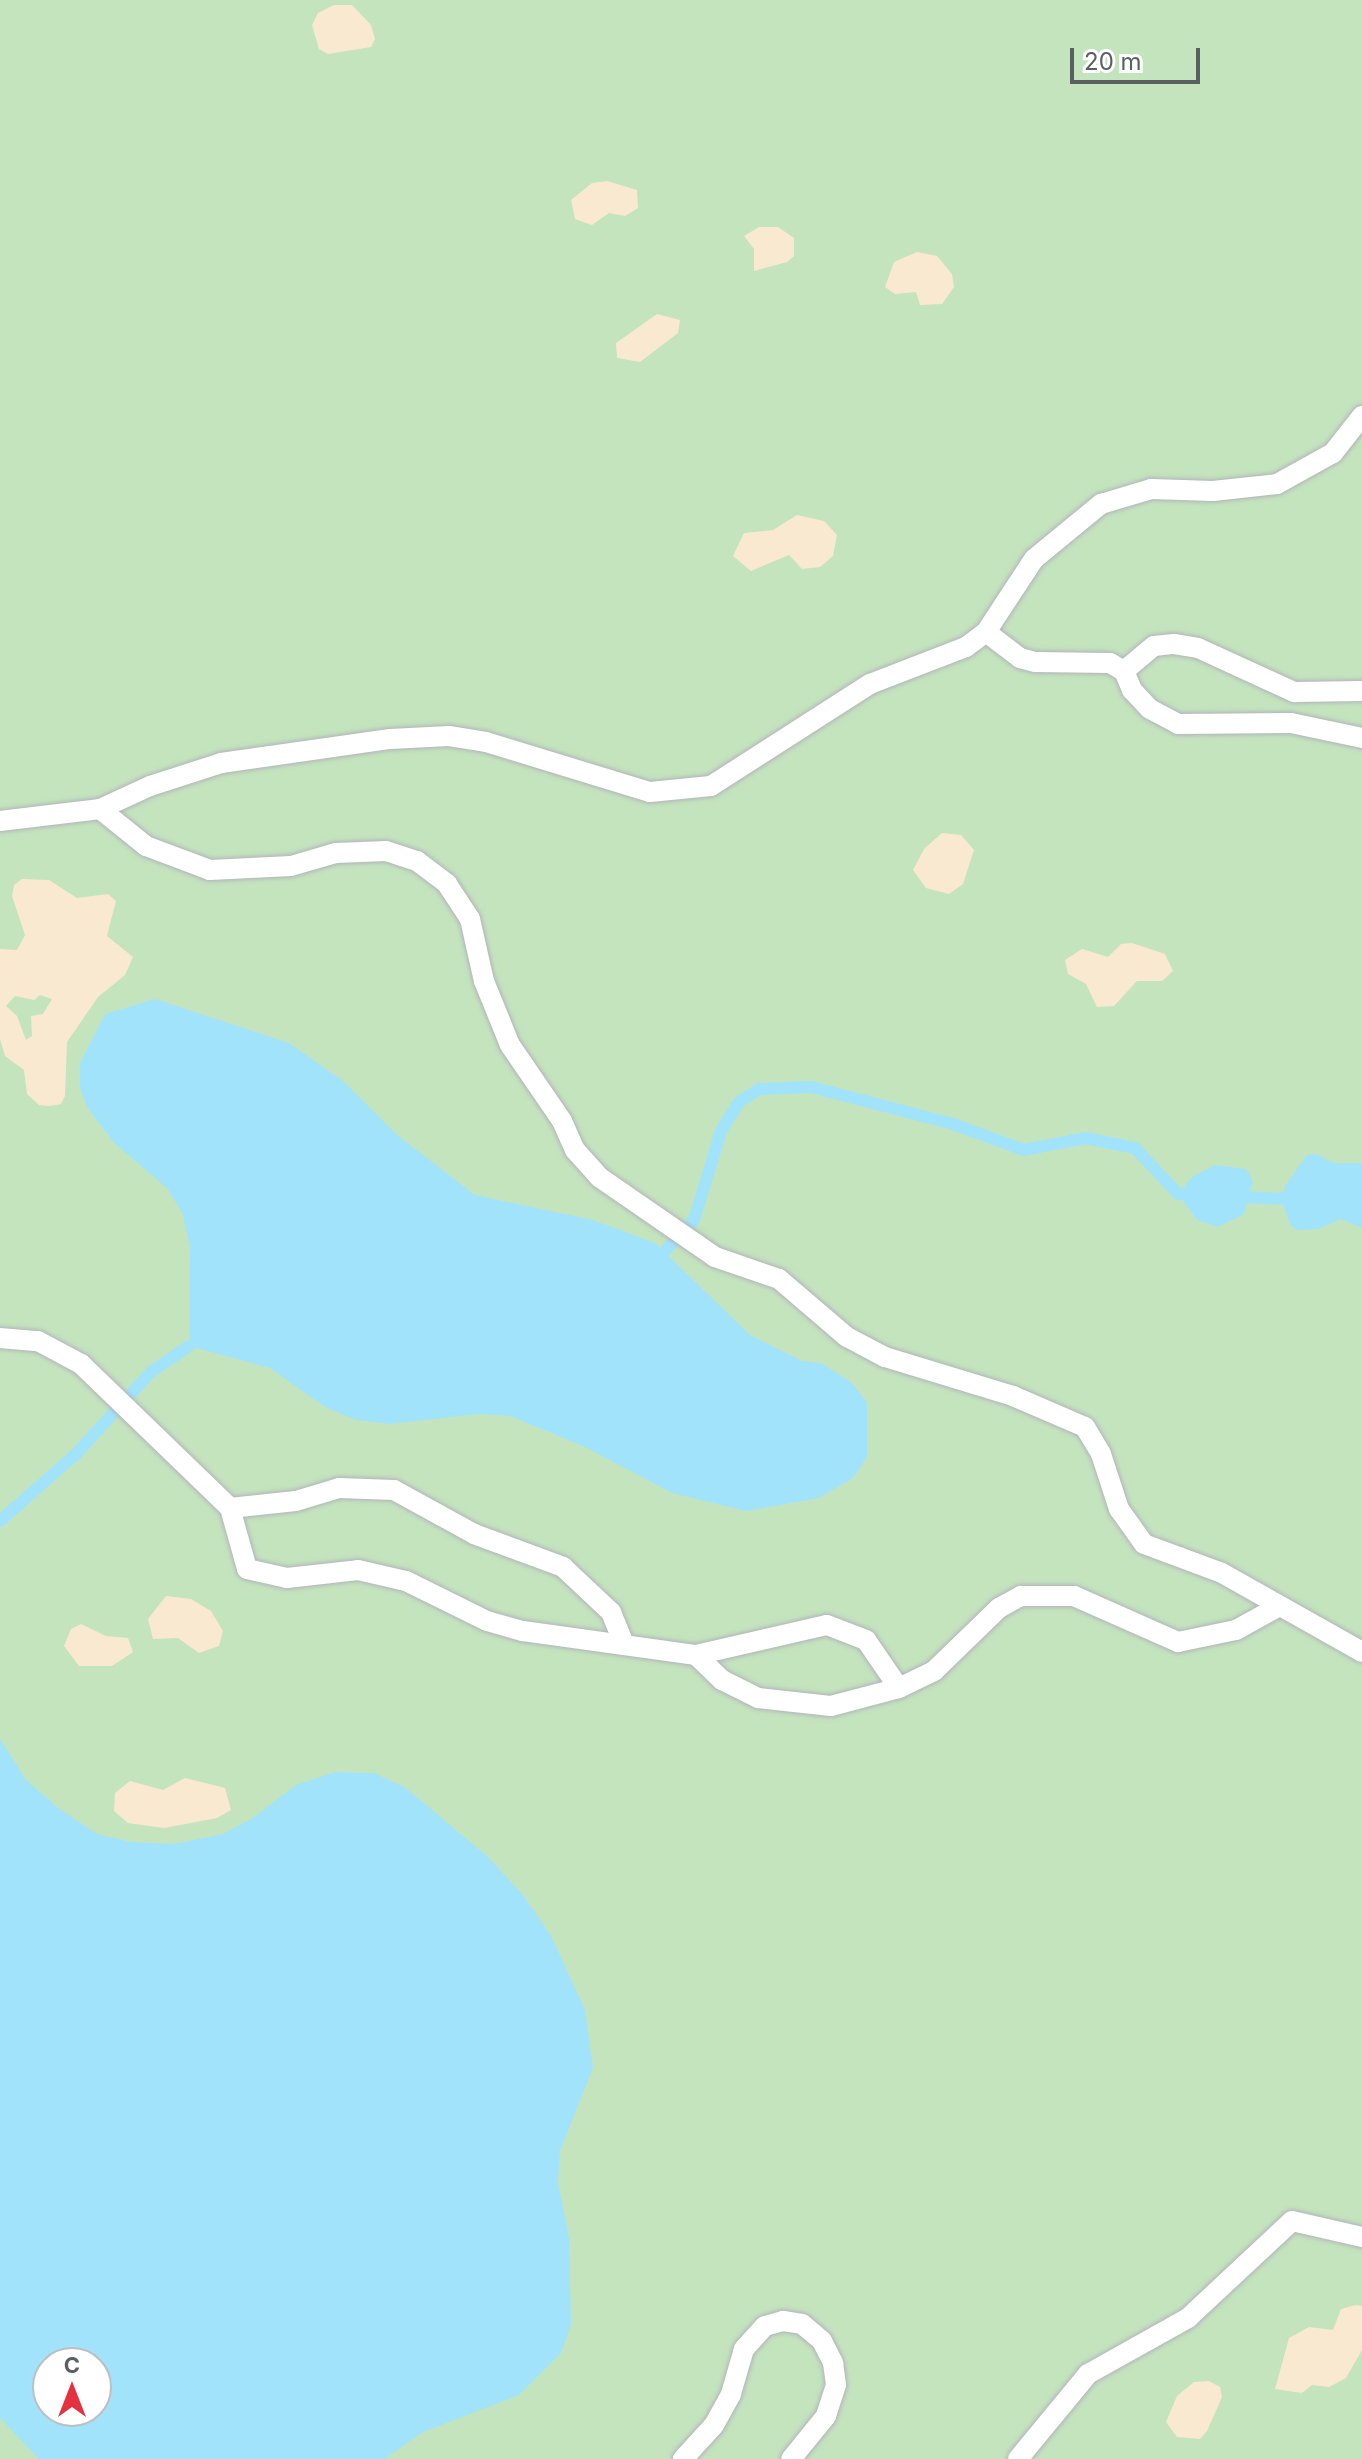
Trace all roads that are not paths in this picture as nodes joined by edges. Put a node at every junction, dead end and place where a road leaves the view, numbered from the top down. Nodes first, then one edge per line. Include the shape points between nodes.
1 (1362, 416) edge
2 (986, 632) junction
3 (1124, 671) junction
4 (1362, 691) edge
5 (1362, 738) edge
6 (100, 809) junction
7 (0, 821) edge
8 (0, 1338) edge
9 (230, 1508) junction
10 (1276, 1608) junction
11 (623, 1642) junction
12 (1362, 1652) edge
13 (696, 1655) junction
14 (899, 1688) junction
15 (1362, 2237) edge
16 (683, 2459) edge
17 (791, 2459) edge
18 (1018, 2459) edge

1 - 2 lane via 1333,453 1277,484 1213,491 1151,489 1101,504 1034,559
2 - 3 lane via 1020,658 1058,665 1110,663
2 - 6 lane via 966,647 870,684 746,768 687,792 650,792 498,745 449,736 221,763
3 - 4 lane via 1154,646 1174,644 1198,648 1294,692
3 - 5 lane via 1132,690 1150,709 1178,724 1291,723
6 - 7 lane
6 - 10 lane via 146,846 210,870 291,866 361,852 386,851 417,861 447,884 470,919 496,1016 575,1150 639,1209 715,1257 779,1279 847,1337 885,1357 1013,1396 1085,1427 1101,1454 1119,1509 1144,1544 1222,1573
8 - 9 lane via 38,1341 81,1364
9 - 11 lane via 296,1501 339,1488 394,1490 474,1534 563,1567 611,1612
9 - 11 lane via 247,1569 287,1578 358,1570 406,1581 487,1621 523,1631
10 - 12 lane
10 - 14 lane via 1236,1630 1178,1642 1074,1596 1021,1596 999,1608 934,1671
11 - 13 lane
13 - 14 lane via 722,1680 758,1698 801,1706 843,1704
13 - 14 lane via 827,1625 866,1640
15 - 18 lane via 1292,2221 1188,2318 1088,2374
16 - 17 lane via 714,2425 731,2394 744,2349 765,2326 783,2321 802,2324 822,2341 836,2385 826,2416

